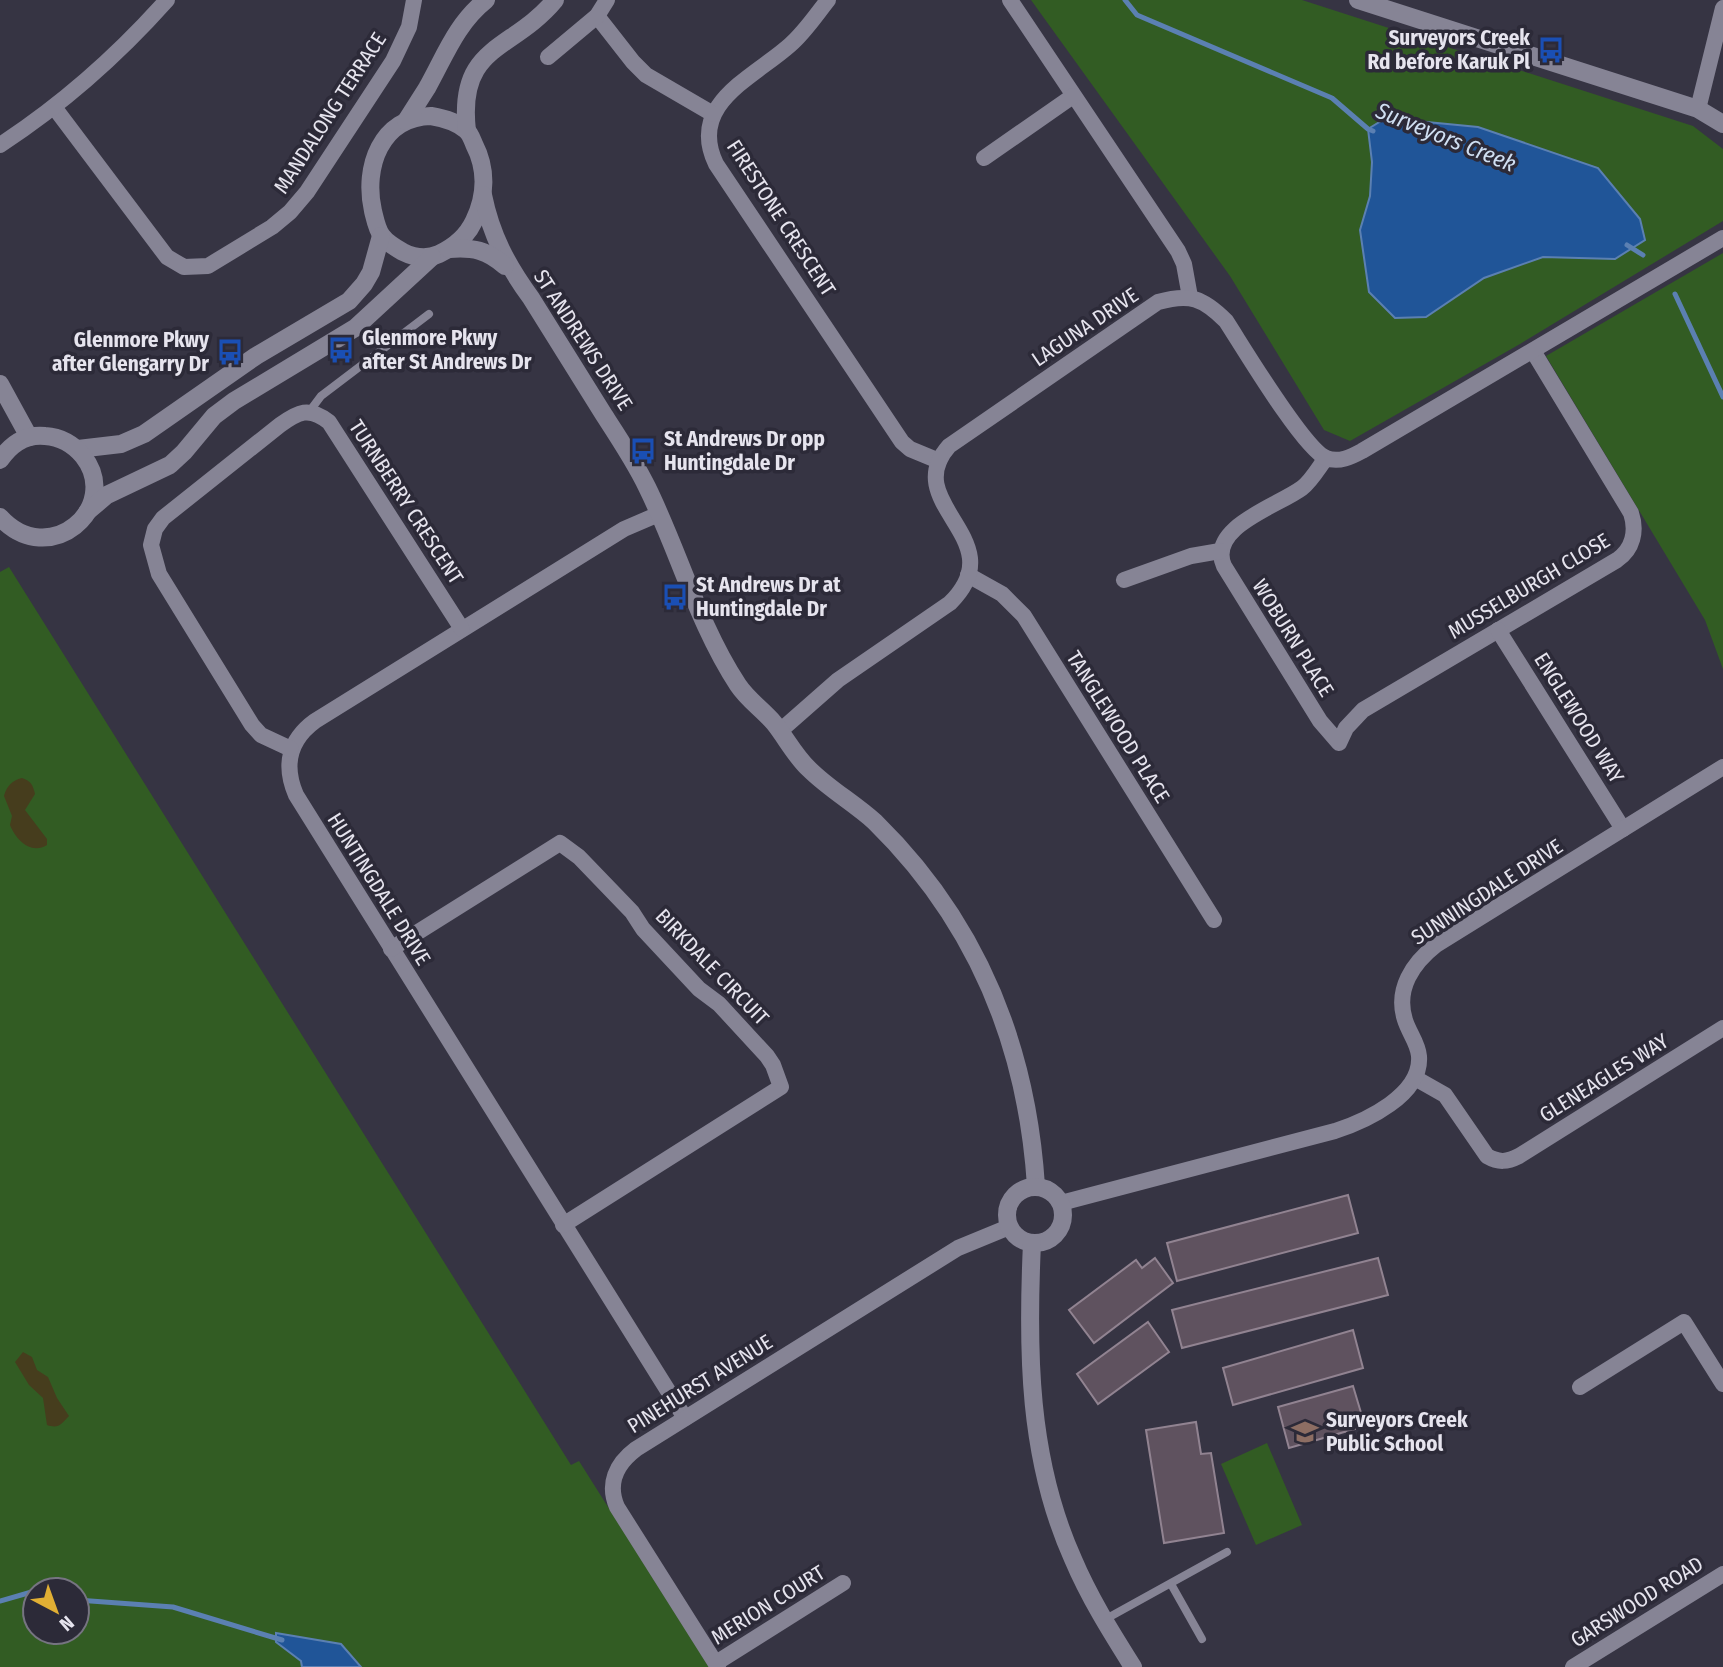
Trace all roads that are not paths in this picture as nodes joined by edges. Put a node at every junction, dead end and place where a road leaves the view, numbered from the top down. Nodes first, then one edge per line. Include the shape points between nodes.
1 (167, 0) edge
2 (414, 0) edge
3 (486, 0) edge
4 (555, 0) edge
5 (607, 0) edge
6 (828, 0) edge
7 (1010, 0) edge
8 (1358, 0) edge
9 (1723, 8) edge
10 (597, 16) junction
11 (548, 57) dead end
12 (1073, 96) junction
13 (54, 107) junction
14 (1698, 109) junction
15 (713, 114) junction
16 (405, 121) junction
17 (1723, 124) edge
18 (467, 131) junction
19 (0, 145) edge
20 (984, 158) dead end
21 (482, 195) junction
22 (382, 236) junction
23 (1723, 239) edge
24 (449, 249) junction
25 (432, 257) junction
26 (510, 270) junction
27 (1189, 297) junction
28 (429, 314) dead end
29 (1533, 351) junction
30 (0, 384) edge
31 (309, 412) junction
32 (29, 437) junction
33 (78, 449) junction
34 (1326, 458) junction
35 (0, 460) edge
36 (939, 461) junction
37 (87, 512) junction
38 (659, 514) junction
39 (3, 523) edge
40 (1220, 551) junction
41 (968, 575) junction
42 (1124, 580) dead end
43 (462, 629) junction
44 (1499, 630) junction
45 (780, 731) junction
46 (1339, 743) joint
47 (291, 749) junction
48 (1723, 767) edge
49 (1623, 829) junction
50 (1214, 920) dead end
51 (391, 949) junction
52 (1723, 1028) edge
53 (1415, 1078) junction
54 (1036, 1186) junction
55 (1060, 1203) junction
56 (563, 1225) junction
57 (1009, 1227) junction
58 (1032, 1243) junction
59 (1723, 1384) edge
60 (1580, 1387) dead end
61 (685, 1418) junction
62 (1227, 1552) dead end
63 (1723, 1574) edge
64 (843, 1583) dead end
65 (1171, 1584) junction
66 (1104, 1620) junction
67 (1202, 1639) dead end
68 (717, 1665) edge
69 (1133, 1667) edge
70 (1573, 1667) edge

1 - 13 street via 111,59
2 - 13 street, MANDALONG TERRACE via 409,27 393,61 299,203 272,227 208,266 184,267 167,257
3 - 16 street via 450,41
4 - 18 street via 491,51 474,71 467,98
5 - 10 street
6 - 15 street via 797,38 723,99
7 - 12 street
8 - 14 street
9 - 14 street
10 - 11 street
10 - 15 street via 646,75
12 - 20 street
12 - 27 street via 1178,251
13 - 19 street
14 - 17 street
15 - 36 street, FIRESTONE CRESCENT via 708,141 716,163 902,442
16 - 18 street via 431,116
16 - 22 street via 384,139 373,163 371,197
18 - 21 street via 480,158
21 - 24 street via 470,229
21 - 26 street, ST ANDREWS DRIVE
22 - 25 street via 408,255
22 - 33 street via 371,272 349,301 256,356 144,434 121,444
23 - 29 street
24 - 25 street
24 - 26 street, ST ANDREWS DRIVE via 484,251
25 - 37 street via 355,328 223,409 170,465 107,495
26 - 38 street, ST ANDREWS DRIVE via 635,465
27 - 34 street via 1205,303 1226,321 1303,438
27 - 36 street, LAGUNA DRIVE via 1158,302 957,440
28 - 31 lane via 321,396
29 - 34 street via 1352,456
29 - 44 street, MUSSELBURGH CLOSE via 1631,513 1634,531 1623,556
30 - 32 street
31 - 43 street, TURNBERRY CRESCENT via 320,415 335,429
31 - 47 street via 279,425 163,518 151,545 159,574 252,725 261,735
32 - 33 street via 55,437
32 - 35 street via 16,442
33 - 37 street via 92,474
34 - 40 street via 1304,486 1230,532
36 - 41 street via 936,486 970,549
37 - 39 street via 76,526 50,538 22,535
38 - 43 street via 624,529
38 - 45 street, ST ANDREWS DRIVE via 721,656 747,698
40 - 42 street via 1191,556
40 - 46 street, WOBURN PLACE via 1224,566 1320,721
41 - 45 street via 950,603 838,680
41 - 50 street, TANGLEWOOD PLACE via 1002,594 1024,616
43 - 47 street via 315,721
44 - 46 street, MUSSELBURGH CLOSE via 1363,710
44 - 49 street, ENGLEWOOD WAY
45 - 54 street, ST ANDREWS DRIVE via 809,770 897,845 934,890 963,936 993,994 1018,1063
47 - 51 street, HUNTINGDALE DRIVE via 289,774 296,795
48 - 49 street, SUNNINGDALE DRIVE
49 - 53 street, SUNNINGDALE DRIVE via 1436,945 1418,961 1406,981 1403,1006 1419,1054
51 - 56 street, HUNTINGDALE DRIVE
51 - 56 street, BIRKDALE CIRCUIT via 560,843 579,856 773,1065 781,1087
52 - 53 street, GLENEAGLES WAY via 1506,1166 1487,1156 1445,1095
53 - 55 street via 1402,1096 1335,1132
54 - 55 street via 1051,1191
54 - 57 street via 1013,1196 1006,1211
55 - 58 street via 1060,1227 1049,1240
56 - 61 street, HUNTINGDALE DRIVE
57 - 58 street via 1014,1235
57 - 61 street, PINEHURST AVENUE via 958,1248
58 - 66 street via 1029,1364 1038,1441 1063,1535
59 - 60 street via 1685,1322
61 - 68 street, PINEHURST AVENUE via 629,1454 615,1475 612,1494 621,1516
62 - 65 lane
63 - 70 street, GARSWOOD ROAD
64 - 68 street, MERION COURT
65 - 66 lane
65 - 67 lane
66 - 69 street

